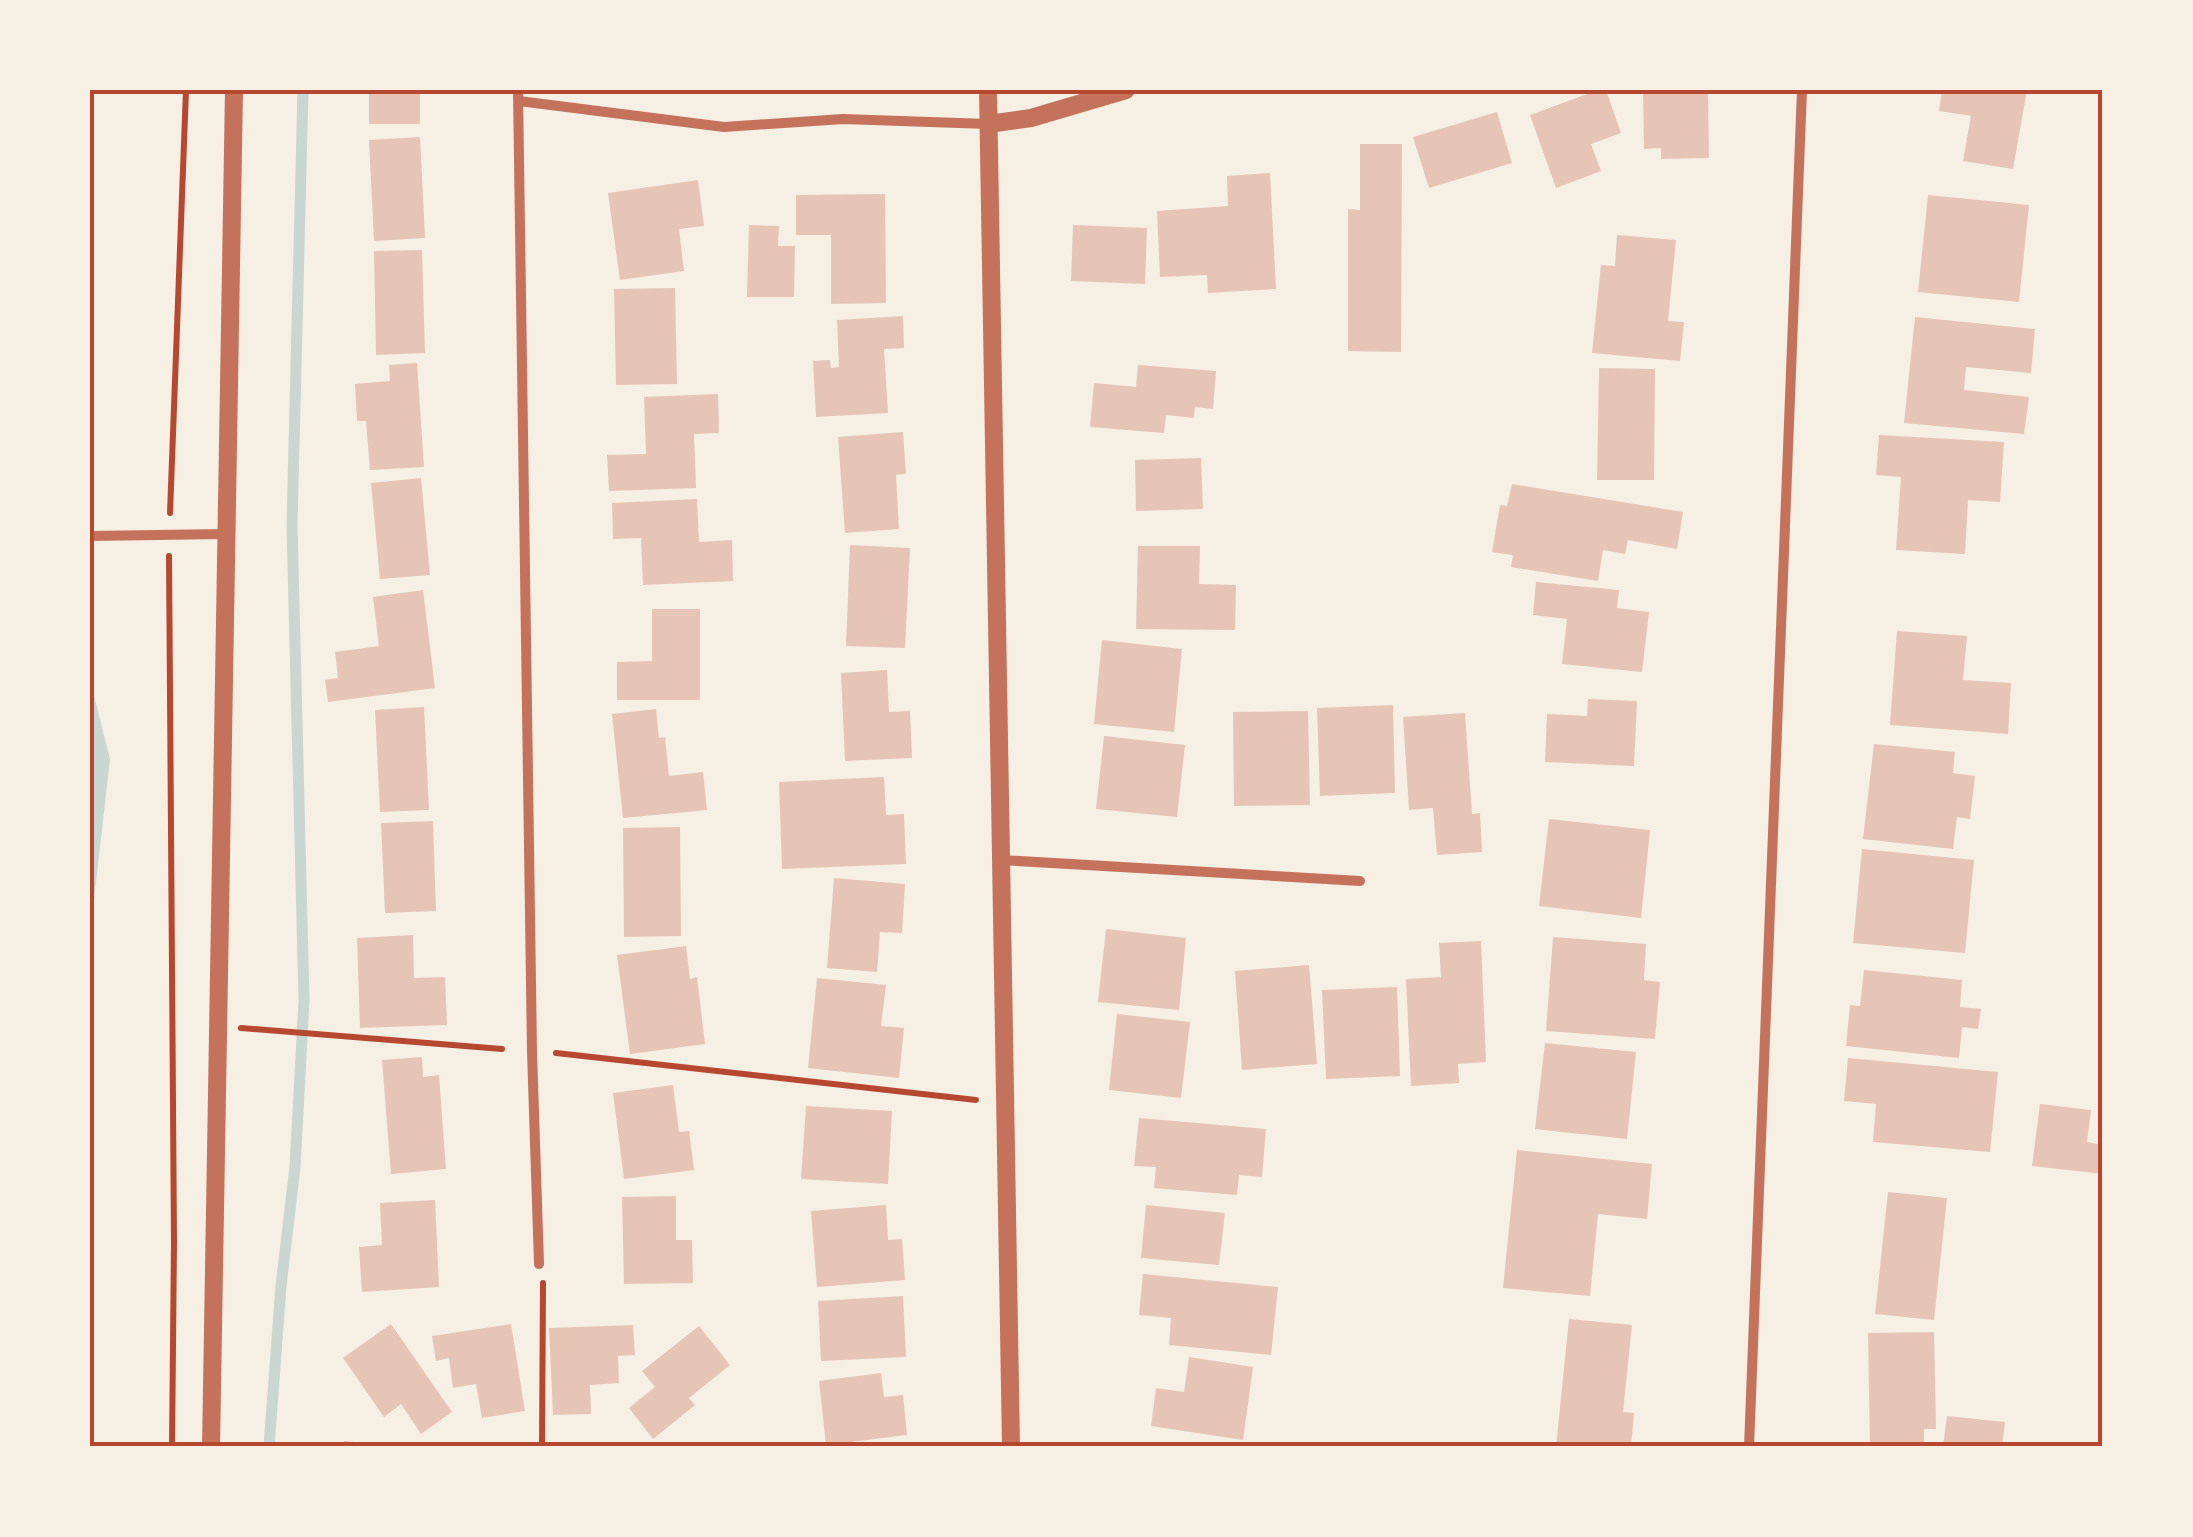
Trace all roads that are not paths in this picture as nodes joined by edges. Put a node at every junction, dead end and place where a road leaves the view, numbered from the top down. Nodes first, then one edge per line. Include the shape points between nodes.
1 (234, 90) edge
2 (988, 90) edge
3 (1126, 90) edge
4 (1802, 90) edge
5 (519, 96) edge
6 (988, 124) junction
7 (224, 534) junction
8 (90, 536) edge
9 (1000, 860) junction
10 (1360, 881) dead end
11 (539, 1264) road end
12 (211, 1447) edge
13 (1011, 1447) edge
14 (1749, 1447) edge

1 - 7 street
2 - 6 street
3 - 6 street
4 - 14 street
5 - 6 street via 724,127 843,118
5 - 11 street
6 - 9 street
7 - 8 street
7 - 12 street
9 - 10 street
9 - 13 street

